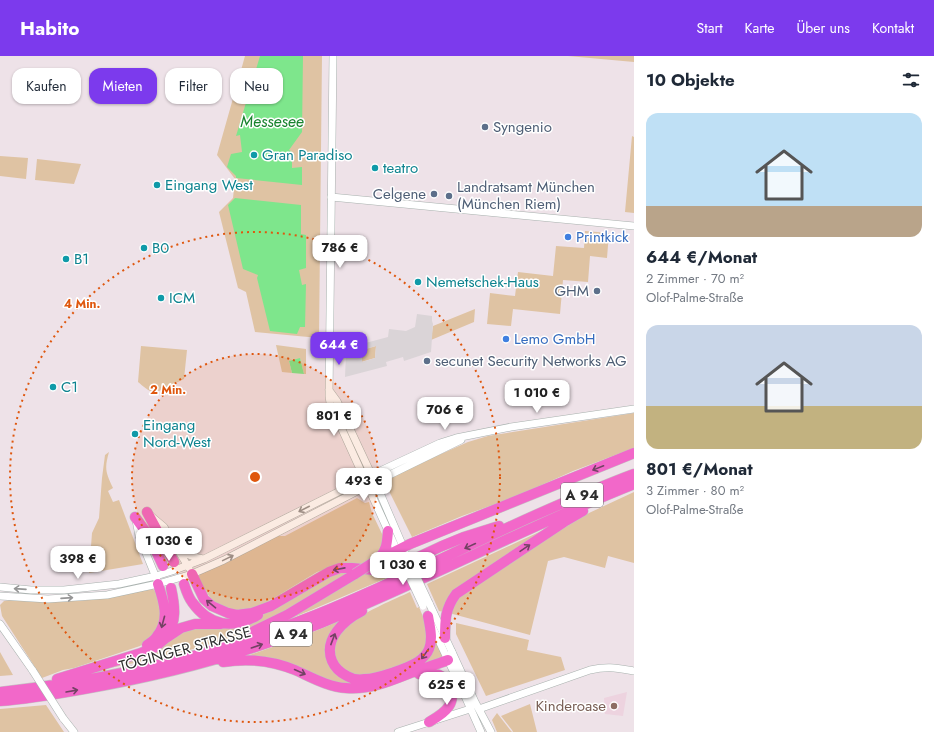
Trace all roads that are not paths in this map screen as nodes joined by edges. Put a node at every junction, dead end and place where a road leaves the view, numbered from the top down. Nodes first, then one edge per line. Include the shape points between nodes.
1 (333, 56) edge
2 (331, 197) junction
3 (634, 226) edge
4 (329, 390) junction
5 (634, 409) edge
6 (634, 453) edge
7 (634, 474) edge
8 (364, 479) junction
9 (373, 479) junction
10 (634, 484) edge
11 (367, 486) junction
12 (634, 488) edge
13 (147, 512) joint
14 (135, 517) joint
15 (530, 517) junction
16 (388, 531) junction
17 (250, 536) junction
18 (254, 545) junction
19 (179, 551) junction
20 (402, 553) junction
21 (204, 559) junction
22 (174, 562) dead end
23 (374, 562) junction
24 (163, 566) dead end
25 (190, 570) junction
26 (157, 580) junction
27 (184, 584) dead end
28 (0, 587) edge
29 (171, 588) dead end
30 (385, 595) junction
31 (0, 596) edge
32 (426, 604) junction
33 (271, 606) junction
34 (428, 616) junction
35 (0, 624) edge
36 (221, 624) junction
37 (166, 638) junction
38 (445, 638) junction
39 (231, 645) junction
40 (131, 656) junction
41 (450, 656) junction
42 (193, 665) junction
43 (634, 671) edge
44 (407, 674) junction
45 (22, 689) junction
46 (0, 692) edge
47 (468, 693) junction
48 (0, 702) edge
49 (471, 707) junction
50 (480, 709) junction
51 (429, 722) junction
52 (74, 732) edge
53 (398, 732) edge
54 (480, 732) edge
55 (487, 732) edge
56 (491, 732) edge

1 - 2 main road
2 - 3 main road
2 - 4 main road
4 - 8 main road via 330,403
4 - 9 main road via 337,401
5 - 9 main road via 511,427 456,438 440,443
6 -> 20 highway via 410,544
7 - 15 highway, TÖGINGER STRASSE / A 94
8 - 9 main road
8 - 11 main road
8 -> 17 main road
9 - 11 main road
9 - 20 main road
10 - 30 highway, TÖGINGER STRASSE / A 94 via 549,519
11 - 16 main road
11 - 18 main road
38 -> 12 highway via 445,617 456,594 564,522 590,507
13 - 19 main road via 164,526
13 - 22 highway
14 - 24 highway via 149,536
14 - 26 main road via 139,536
15 -> 33 highway via 464,537 395,568 340,568
15 -> 39 highway, TÖGINGER STRASSE / A 94 via 350,600
16 - 20 main road
16 - 23 highway via 384,553
17 - 18 main road
17 - 21 main road
25 -> 18 main road via 224,560
19 - 21 main road
19 - 25 main road
20 - 23 highway
20 - 32 main road, bridge
21 - 25 main road
23 - 39 highway, bridge via 287,615 245,635
25 - 26 main road
33 -> 25 highway via 237,615 218,609 204,599
26 -> 28 main road via 71,590
31 -> 26 main road via 65,599 107,595
26 -> 40 highway via 165,603 163,626 157,636
27 - 36 highway via 200,613
29 - 37 highway via 174,615
34 -> 30 highway via 430,645 427,653 418,662 370,679 347,677 332,661 330,650 334,635 350,618 375,605
42 -> 30 highway, TÖGINGER STRASSE / A 94 via 275,640
32 - 34 main road
32 - 38 main road
33 - 36 highway via 244,622
34 - 41 main road
35 - 52 main road, bridge
36 - 37 highway via 195,624 181,628
37 - 40 highway via 154,648
38 - 41 main road
39 - 45 highway, TÖGINGER STRASSE / A 94 via 128,671
40 - 45 highway
41 - 44 highway
41 - 47 main road
42 -> 44 highway via 250,659 272,662 329,685 356,689 376,686
48 -> 42 highway, TÖGINGER STRASSE / A 94 via 104,686
43 - 50 main road via 605,667 590,670
44 - 51 highway via 435,673 449,684 452,693 450,706
45 - 46 highway, TÖGINGER STRASSE / A 94
47 - 49 main road
47 - 50 main road
49 - 50 main road
49 - 51 main road
49 - 54 main road
50 - 55 main road via 479,715
50 - 56 main road
51 - 53 main road

